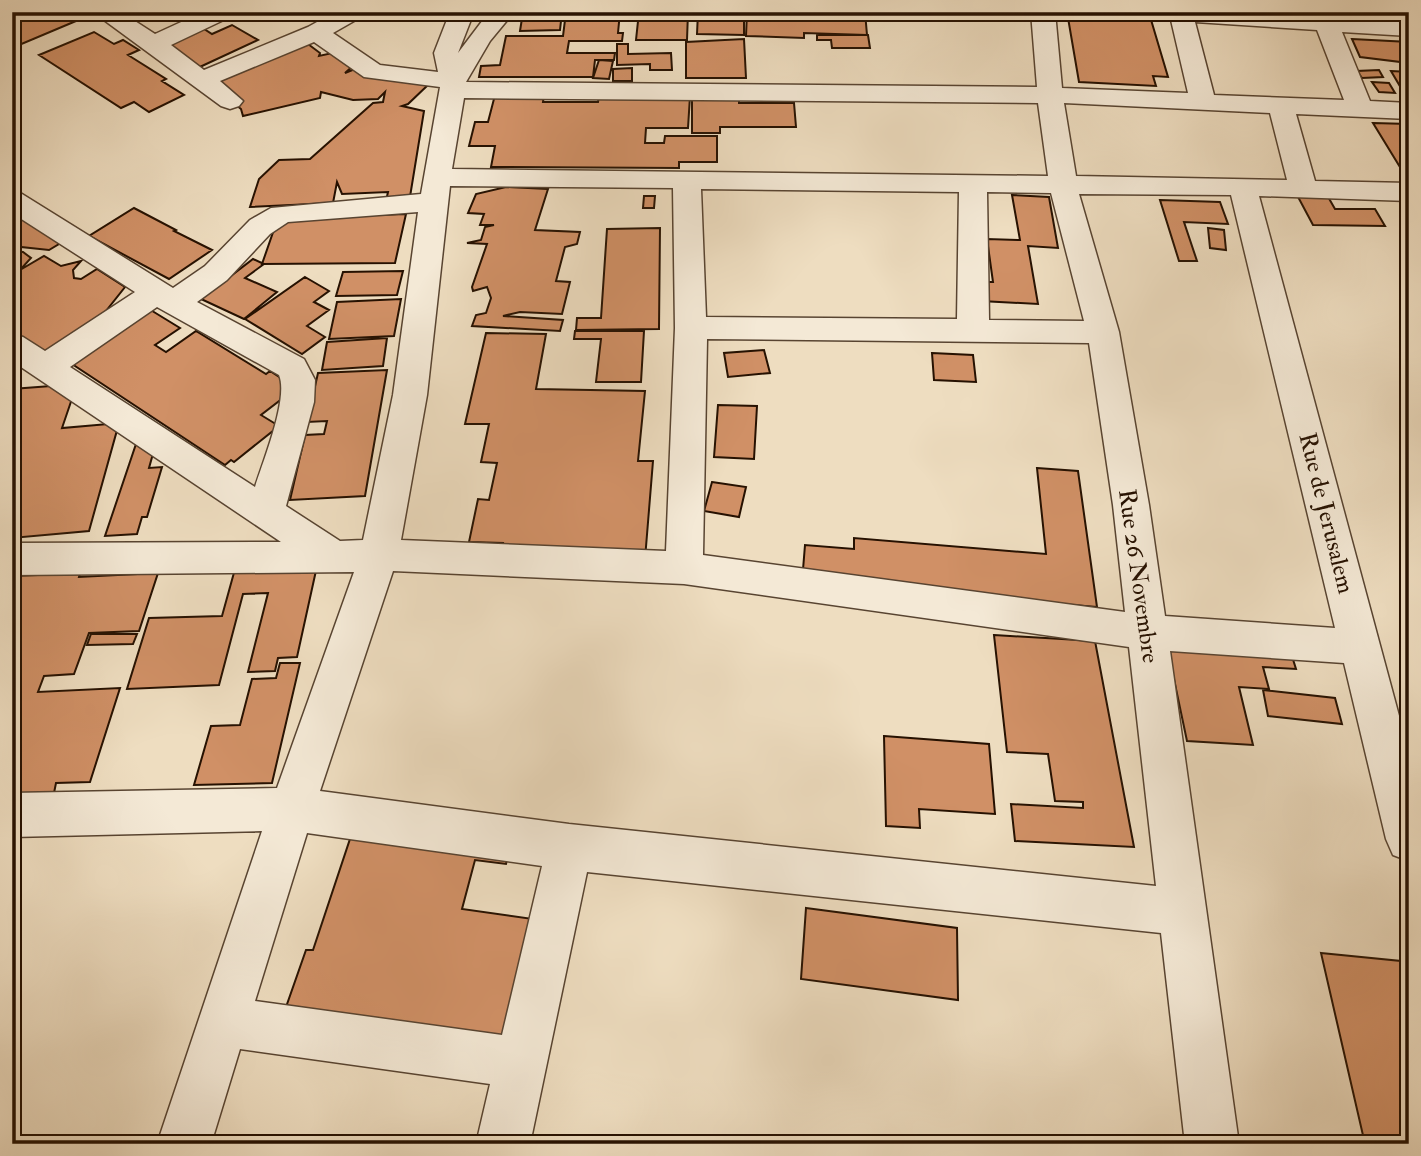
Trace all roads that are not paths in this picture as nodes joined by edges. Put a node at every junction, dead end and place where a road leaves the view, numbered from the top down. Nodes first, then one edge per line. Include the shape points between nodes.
1 (104, 12) edge
2 (222, 12) edge
3 (353, 12) edge
4 (462, 12) edge
5 (502, 12) edge
6 (1043, 12) edge
7 (1153, 12) edge
8 (1181, 14) junction
9 (1325, 18) edge
10 (1409, 29) edge
11 (316, 32) junction
12 (155, 44) junction
13 (202, 80) junction
14 (453, 85) junction
15 (1050, 95) junction
16 (230, 101) dead end
17 (1203, 102) junction
18 (1281, 106) junction
19 (1360, 109) junction
20 (1409, 111) edge
21 (687, 179) junction
22 (973, 185) junction
23 (1063, 185) junction
24 (1243, 187) junction
25 (435, 189) junction
26 (1303, 189) junction
27 (1408, 194) edge
28 (12, 200) edge
29 (165, 297) junction
30 (691, 328) junction
31 (973, 331) junction
32 (1103, 332) junction
33 (24, 357) edge
34 (266, 513) junction
35 (379, 555) junction
36 (334, 557) junction
37 (12, 559) edge
38 (684, 568) junction
39 (1147, 632) junction
40 (1361, 647) junction
41 (292, 809) junction
42 (12, 815) edge
43 (1409, 839) edge
44 (569, 847) junction
45 (1182, 912) junction
46 (224, 1022) junction
47 (522, 1063) junction
48 (184, 1144) edge
49 (503, 1144) edge
50 (1212, 1144) edge

1 - 12 street
2 - 12 street
3 - 11 street
4 - 14 street via 446,53
5 - 14 street via 480,38
6 - 15 street, Rue 26 Novembre
7 - 8 street
8 - 9 street
8 - 17 street
9 - 10 street
9 - 19 street
11 - 13 street
11 - 14 street via 373,72
12 - 13 street
13 - 16 street
14 - 15 street
14 - 25 street
15 - 17 street
15 - 23 street, Rue 26 Novembre
17 - 18 street
18 - 19 street
18 - 26 street
19 - 20 street
21 - 22 street
21 - 25 street
21 - 30 street
22 - 23 street
22 - 31 street
23 - 24 street
23 - 32 street, Rue 26 Novembre
24 - 26 street
24 - 40 street, Rue de Jerusalem
25 - 29 street via 281,214 260,227 216,273
25 - 35 street via 410,396
26 - 27 street
28 - 29 street
29 - 33 street
29 - 34 street via 292,367 298,380 297,402
30 - 31 street
30 - 38 street
31 - 32 street
32 - 39 street, Rue 26 Novembre
33 - 34 street
34 - 36 street
35 - 36 street
35 - 38 street
35 - 41 street
36 - 37 street
38 - 39 street
39 - 40 street
39 - 45 street, Rue 26 Novembre
40 - 43 street, Rue de Jerusalem
41 - 42 street
41 - 44 street
41 - 46 street
44 - 45 street
44 - 47 street
45 - 50 street, Rue 26 Novembre
46 - 47 street
46 - 48 street
47 - 49 street

